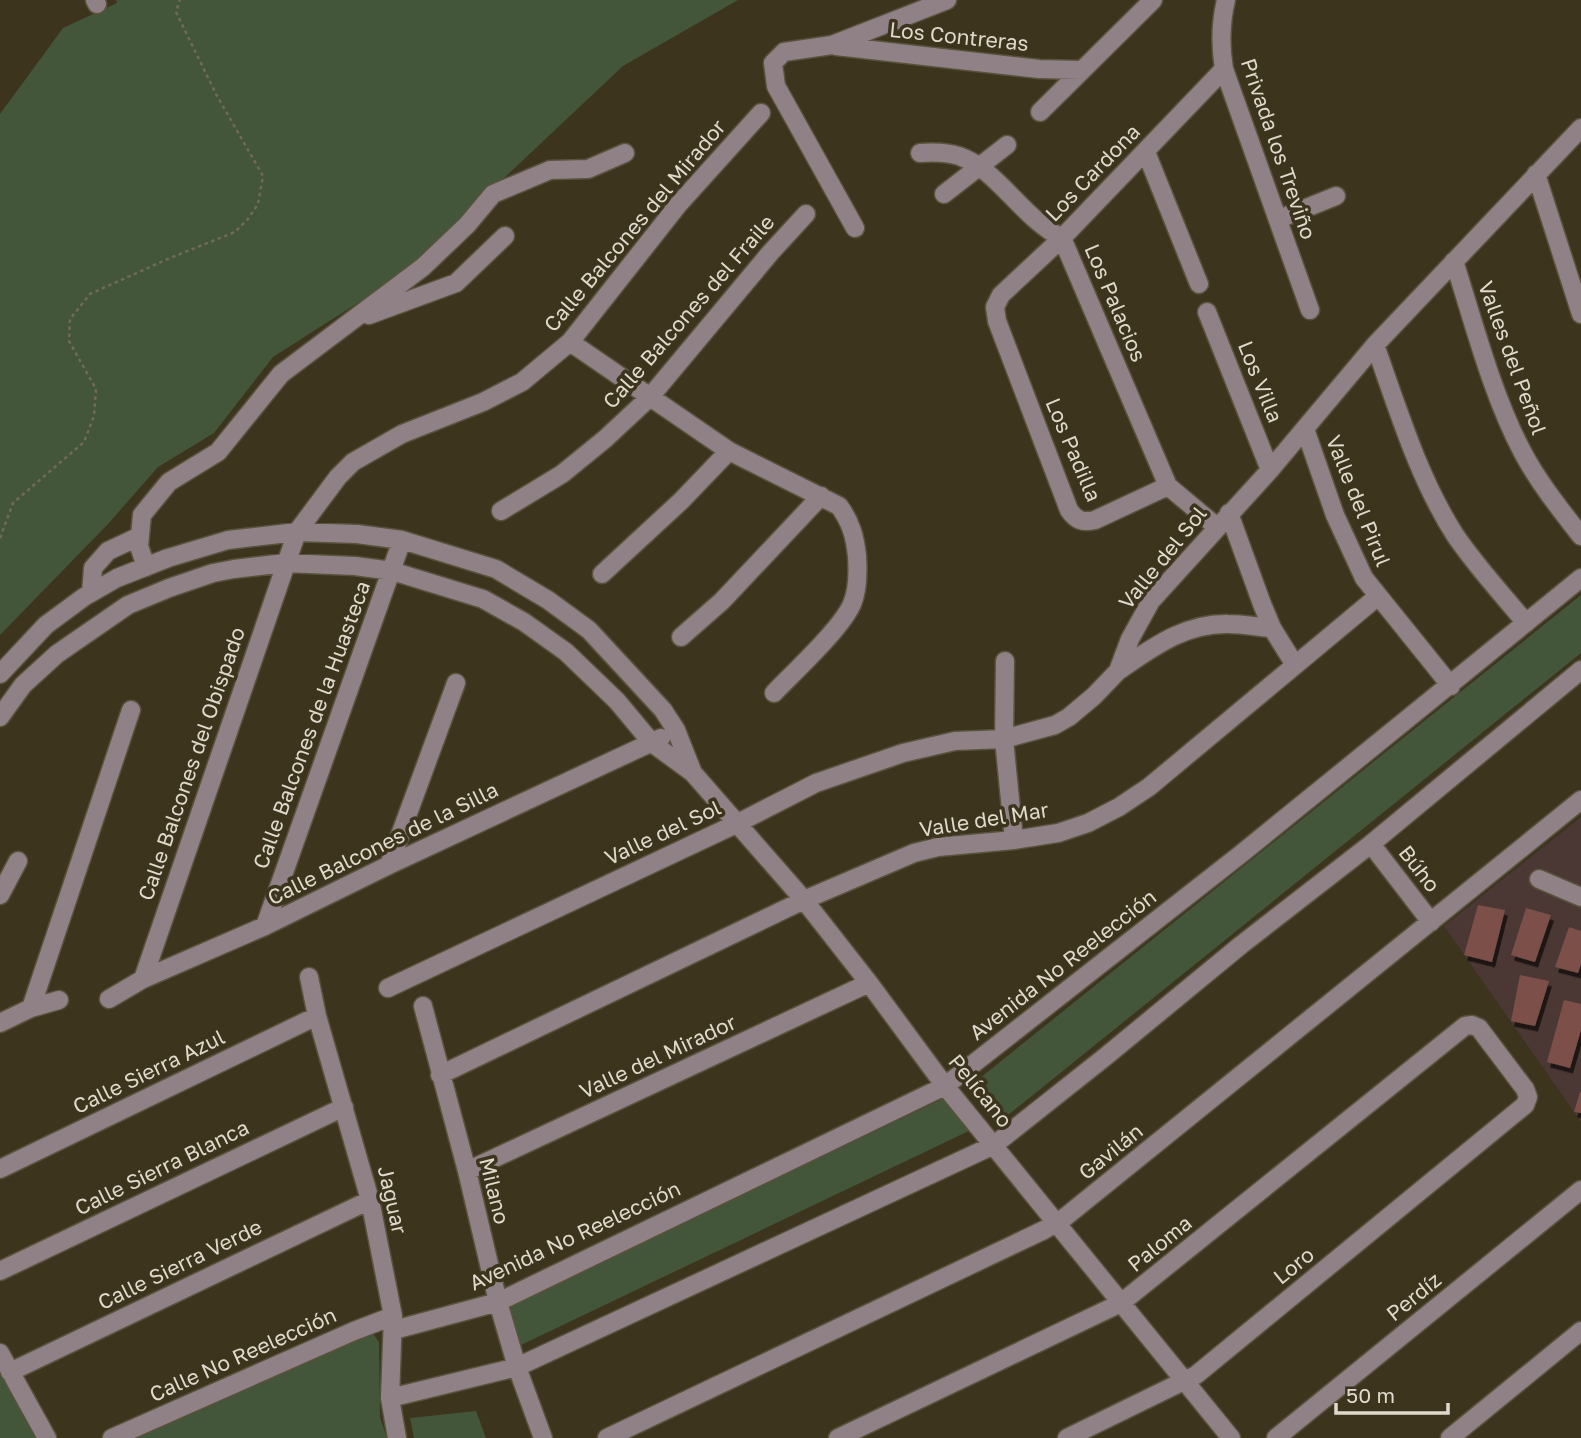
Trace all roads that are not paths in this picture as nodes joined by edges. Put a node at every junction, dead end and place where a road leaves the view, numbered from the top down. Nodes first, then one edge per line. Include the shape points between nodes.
1 (947, 0) edge
2 (1153, 0) edge
3 (1226, 0) edge
4 (832, 45) junction
5 (1224, 69) junction
6 (1081, 71) junction
7 (1040, 112) dead end
8 (761, 113) dead end
9 (1581, 128) edge
10 (1007, 145) dead end
11 (1146, 152) junction
12 (625, 153) dead end
13 (920, 153) dead end
14 (981, 167) junction
15 (1536, 174) junction
16 (944, 194) dead end
17 (1336, 196) dead end
18 (806, 214) dead end
19 (1279, 219) junction
20 (855, 228) dead end
21 (505, 236) dead end
22 (1062, 237) junction
23 (1454, 261) junction
24 (1199, 284) dead end
25 (995, 307) joint
26 (1310, 310) dead end
27 (1207, 312) dead end
28 (1581, 314) edge
29 (349, 323) junction
30 (570, 342) junction
31 (1375, 345) junction
32 (650, 397) junction
33 (1305, 429) junction
34 (729, 451) junction
35 (1270, 470) junction
36 (1168, 486) junction
37 (821, 496) junction
38 (501, 510) dead end
39 (1229, 513) junction
40 (1217, 527) junction
41 (297, 532) junction
42 (140, 536) junction
43 (1581, 536) edge
44 (228, 540) junction
45 (402, 540) junction
46 (285, 563) junction
47 (146, 567) junction
48 (234, 569) junction
49 (496, 569) junction
50 (392, 571) junction
51 (602, 574) dead end
52 (117, 578) junction
53 (1581, 578) edge
54 (91, 593) junction
55 (1377, 597) junction
56 (483, 599) junction
57 (128, 605) junction
58 (1142, 617) junction
59 (1526, 623) junction
60 (1272, 628) junction
61 (589, 629) junction
62 (681, 637) dead end
63 (1165, 639) junction
64 (566, 652) junction
65 (1005, 661) dead end
66 (1295, 665) junction
67 (3, 670) edge
68 (1581, 670) edge
69 (1118, 671) junction
70 (638, 681) junction
71 (456, 683) dead end
72 (23, 685) junction
73 (1451, 686) junction
74 (774, 693) dead end
75 (617, 701) junction
76 (131, 710) dead end
77 (0, 717) edge
78 (676, 730) junction
79 (1004, 739) junction
80 (652, 743) junction
81 (694, 773) junction
82 (1581, 800) edge
83 (736, 824) junction
84 (1014, 840) junction
85 (1371, 844) junction
86 (18, 861) dead end
87 (389, 865) junction
88 (1539, 879) dead end
89 (0, 895) edge
90 (1581, 897) edge
91 (804, 900) junction
92 (1431, 922) junction
93 (265, 926) junction
94 (309, 977) dead end
95 (143, 979) junction
96 (869, 984) junction
97 (388, 988) dead end
98 (109, 999) dead end
99 (60, 1000) dead end
100 (423, 1006) dead end
101 (31, 1008) junction
102 (317, 1016) junction
103 (0, 1023) edge
104 (440, 1075) junction
105 (945, 1086) junction
106 (1528, 1097) joint
107 (344, 1107) junction
108 (994, 1145) junction
109 (0, 1169) edge
110 (467, 1171) junction
111 (1581, 1190) edge
112 (370, 1200) junction
113 (1056, 1224) junction
114 (0, 1271) edge
115 (498, 1302) junction
116 (1121, 1303) junction
117 (394, 1323) junction
118 (1581, 1331) edge
119 (0, 1353) edge
120 (517, 1367) junction
121 (10, 1372) junction
122 (1186, 1381) junction
123 (390, 1398) junction
124 (47, 1438) edge
125 (112, 1438) edge
126 (397, 1438) edge
127 (543, 1438) edge
128 (607, 1438) edge
129 (838, 1438) edge
130 (1067, 1438) edge
131 (1231, 1438) edge
132 (1276, 1438) edge
133 (1450, 1438) edge

1 - 4 street
2 - 6 street
3 - 5 street, Privada los Treviño via 1220,45
4 - 6 street, Los Contreras
4 - 20 street via 784,52 773,63 773,73
5 - 11 street, Los Cardona
5 - 19 street, Privada los Treviño
6 - 7 street
8 - 30 street, Calle Balcones del Mirador via 678,205
9 - 15 street, Valle del Sol
10 - 14 street
11 - 22 street, Los Cardona
11 - 24 street
12 - 29 street via 588,169 551,170 493,194 423,267
13 - 14 street, Los Palacios via 956,155
14 - 16 street
14 - 22 street, Los Palacios via 1032,219
15 - 23 street, Valle del Sol
15 - 28 street
17 - 19 street
18 - 32 street, Calle Balcones del Fraile
19 - 26 street, Privada los Treviño
21 - 29 street via 456,284
22 - 25 street, Los Cardona via 1001,295
22 - 36 street, Los Palacios
23 - 31 street, Valle del Sol
23 - 43 street, Valles del Peñol via 1521,450 1548,495
25 - 36 street, Los Padilla via 1075,517 1095,520
27 - 35 street, Los Villa
29 - 42 street via 281,374 218,452 169,482 142,515
30 - 32 street
30 - 41 street, Calle Balcones del Mirador via 522,382 484,402 402,433 353,462
31 - 33 street, Valle del Sol
31 - 59 street via 1409,441 1441,510 1456,536
32 - 34 street
32 - 38 street, Calle Balcones del Fraile via 562,474
33 - 35 street, Valle del Sol
33 - 55 street, Valle del Pirul via 1349,549
34 - 37 street
34 - 51 street
35 - 39 street, Valle del Sol
36 - 40 street, Los Palacios
37 - 62 street via 722,601
37 - 74 street via 839,506 855,539 858,567 853,603
39 - 40 street, Valle del Sol
39 - 60 street
40 - 58 street, Valle del Sol
41 - 44 street, Pelícano
41 - 45 street, Pelícano
41 - 46 street, Calle Balcones del Mirador
42 - 47 street
42 - 54 street via 108,551 93,568
44 - 47 street, Pelícano
44 - 48 street
45 - 49 street, Pelícano
45 - 50 street, Calle Balcones de la Huasteca
46 - 48 street, Pelícano
46 - 50 street, Pelícano
46 - 95 street, Calle Balcones del Obispado
47 - 52 street, Pelícano
48 - 57 street, Pelícano
49 - 56 street
49 - 61 street, Pelícano
50 - 56 street, Pelícano
50 - 93 street, Calle Balcones de la Huasteca
52 - 54 street, Pelícano
52 - 57 street
53 - 59 street, Avenida No Reelección
54 - 67 street, Pelícano via 46,625
55 - 66 street, Valle del Mar
55 - 73 street, Valle del Pirul
56 - 64 street, Pelícano
57 - 72 street, Pelícano via 57,654
58 - 63 street
58 - 69 street, Valle del Sol
59 - 73 street, Avenida No Reelección
60 - 63 street via 1204,626
60 - 66 street
61 - 64 street
61 - 70 street, Pelícano
63 - 69 street
64 - 75 street, Pelícano
65 - 79 street
66 - 84 street, Valle del Mar via 1119,807 1058,833
67 - 72 street
68 - 85 street
69 - 79 street, Valle del Sol via 1055,725
70 - 75 street
70 - 78 street, Pelícano
71 - 87 street
72 - 77 street, Pelícano
73 - 105 street, Avenida No Reelección
75 - 80 street, Pelícano
76 - 101 street
78 - 80 street, Calle Balcones de la Silla
78 - 81 street, Pelícano
79 - 83 street, Valle del Sol via 955,741 903,752 816,783
79 - 84 street
80 - 81 street, Pelícano
80 - 87 street, Calle Balcones de la Silla
81 - 83 street, Pelícano
82 - 92 street, Gavilán
83 - 91 street, Pelícano
83 - 97 street, Valle del Sol
84 - 91 street, Valle del Mar via 914,853
85 - 92 street, Búho
85 - 108 street
86 - 89 street
87 - 93 street, Calle Balcones de la Silla
88 - 90 street
91 - 96 street, Pelícano
91 - 104 street, Valle del Mar
92 - 113 street, Gavilán
93 - 95 street, Calle Balcones de la Silla
94 - 102 street, Jaguar
95 - 98 street, Calle Balcones de la Silla
96 - 105 street, Pelícano
96 - 110 street, Valle del Mirador
99 - 101 street
100 - 104 street, Milano
101 - 103 street
102 - 107 street, Jaguar
102 - 109 street, Calle Sierra Azul
104 - 110 street, Milano
105 - 108 street, Pelícano
105 - 115 street, Avenida No Reelección
106 - 116 street, Paloma via 1479,1028 1465,1026
106 - 122 street, Loro via 1525,1105
107 - 112 street, Jaguar
107 - 114 street, Calle Sierra Blanca
108 - 113 street, Pelícano
108 - 120 street
110 - 115 street, Milano
111 - 132 street, Perdíz
112 - 117 street, Jaguar
112 - 121 street, Calle Sierra Verde
113 - 116 street, Pelícano
113 - 128 street, Gavilán
115 - 117 street, Avenida No Reelección
115 - 120 street, Milano
116 - 122 street, Pelícano
116 - 129 street, Paloma
117 - 123 street, Jaguar
117 - 125 street, Calle No Reelección via 354,1331
118 - 133 street
119 - 121 street
120 - 123 street
120 - 127 street, Milano
121 - 124 street
122 - 130 street, Loro
122 - 131 street, Pelícano
123 - 126 street, Jaguar

